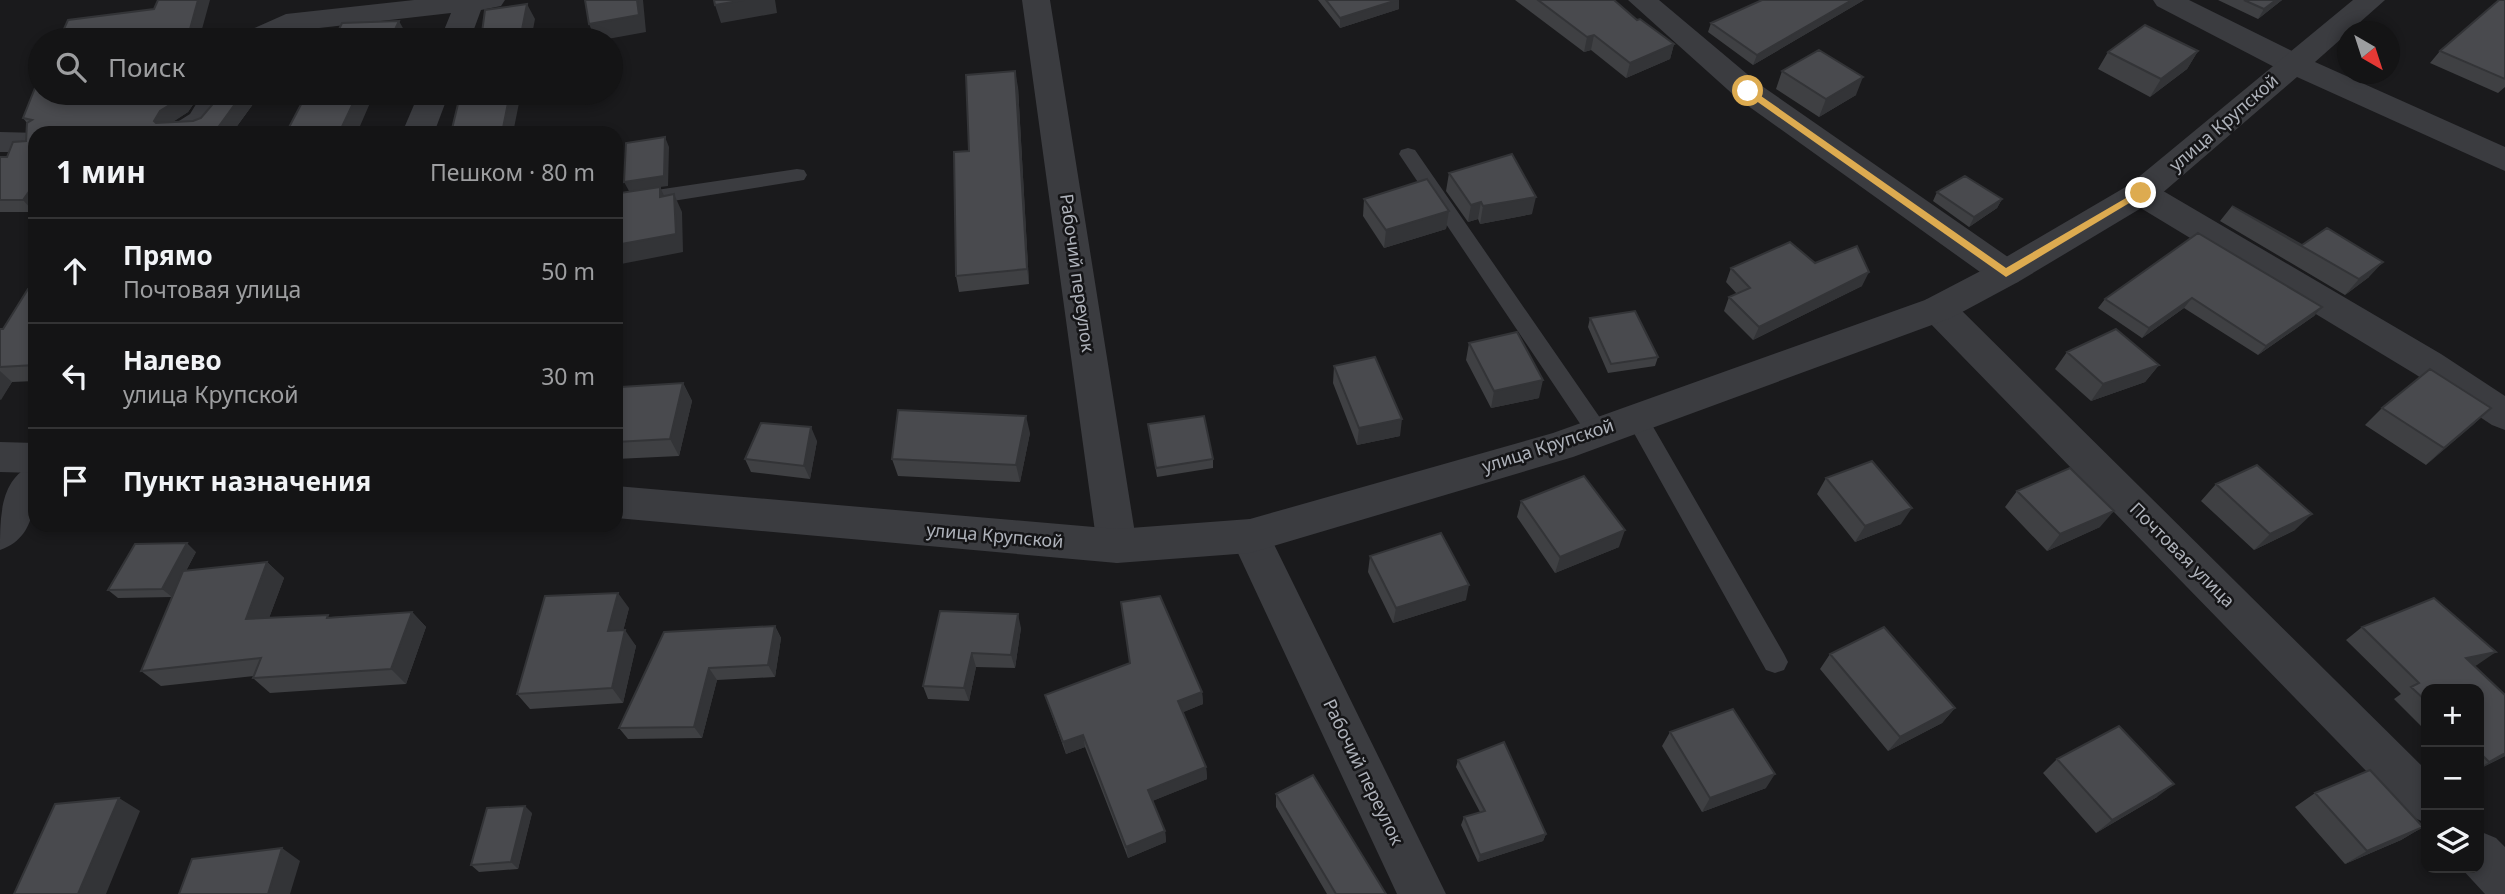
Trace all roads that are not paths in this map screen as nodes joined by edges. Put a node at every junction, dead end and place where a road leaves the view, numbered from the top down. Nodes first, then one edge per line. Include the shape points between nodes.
1 (1036, 0) edge
2 (1642, 0) edge
3 (2167, 0) edge
4 (2371, 0) edge
5 (480, 2) edge
6 (276, 28) edge
7 (463, 28) edge
8 (2293, 64) junction
9 (211, 105) edge
10 (429, 105) edge
11 (193, 126) edge
12 (421, 126) edge
13 (0, 142) edge
14 (28, 142) edge
15 (1408, 154) dead end
16 (2505, 160) edge
17 (797, 175) dead end
18 (2141, 193) junction
19 (623, 202) edge
20 (2006, 273) junction
21 (1938, 309) junction
22 (2505, 415) edge
23 (1636, 417) junction
24 (1597, 431) junction
25 (0, 457) edge
26 (28, 458) edge
27 (28, 491) edge
28 (623, 503) edge
29 (0, 533) edge
30 (1250, 536) junction
31 (1117, 546) junction
32 (1775, 662) dead end
33 (2421, 796) edge
34 (2484, 859) edge
35 (2505, 880) edge
36 (1422, 894) edge

1 - 31 street, Рабочий переулок
2 - 20 street via 1748,91
3 - 8 street
4 - 8 street, улица Крупской
5 - 6 street via 286,23
5 - 7 street
8 - 16 street
8 - 18 street, улица Крупской
9 - 11 street
10 - 12 street
13 - 14 street
15 - 24 lane
17 - 19 lane
18 - 20 street, улица Крупской
18 - 22 street
20 - 21 street, улица Крупской
21 - 23 street, улица Крупской
21 - 33 street, Почтовая улица
23 - 24 street, улица Крупской
23 - 32 lane
24 - 30 street, улица Крупской
25 - 26 street
27 - 29 street
28 - 31 street, улица Крупской
30 - 31 street, улица Крупской
30 - 36 street, Рабочий переулок
34 - 35 street

